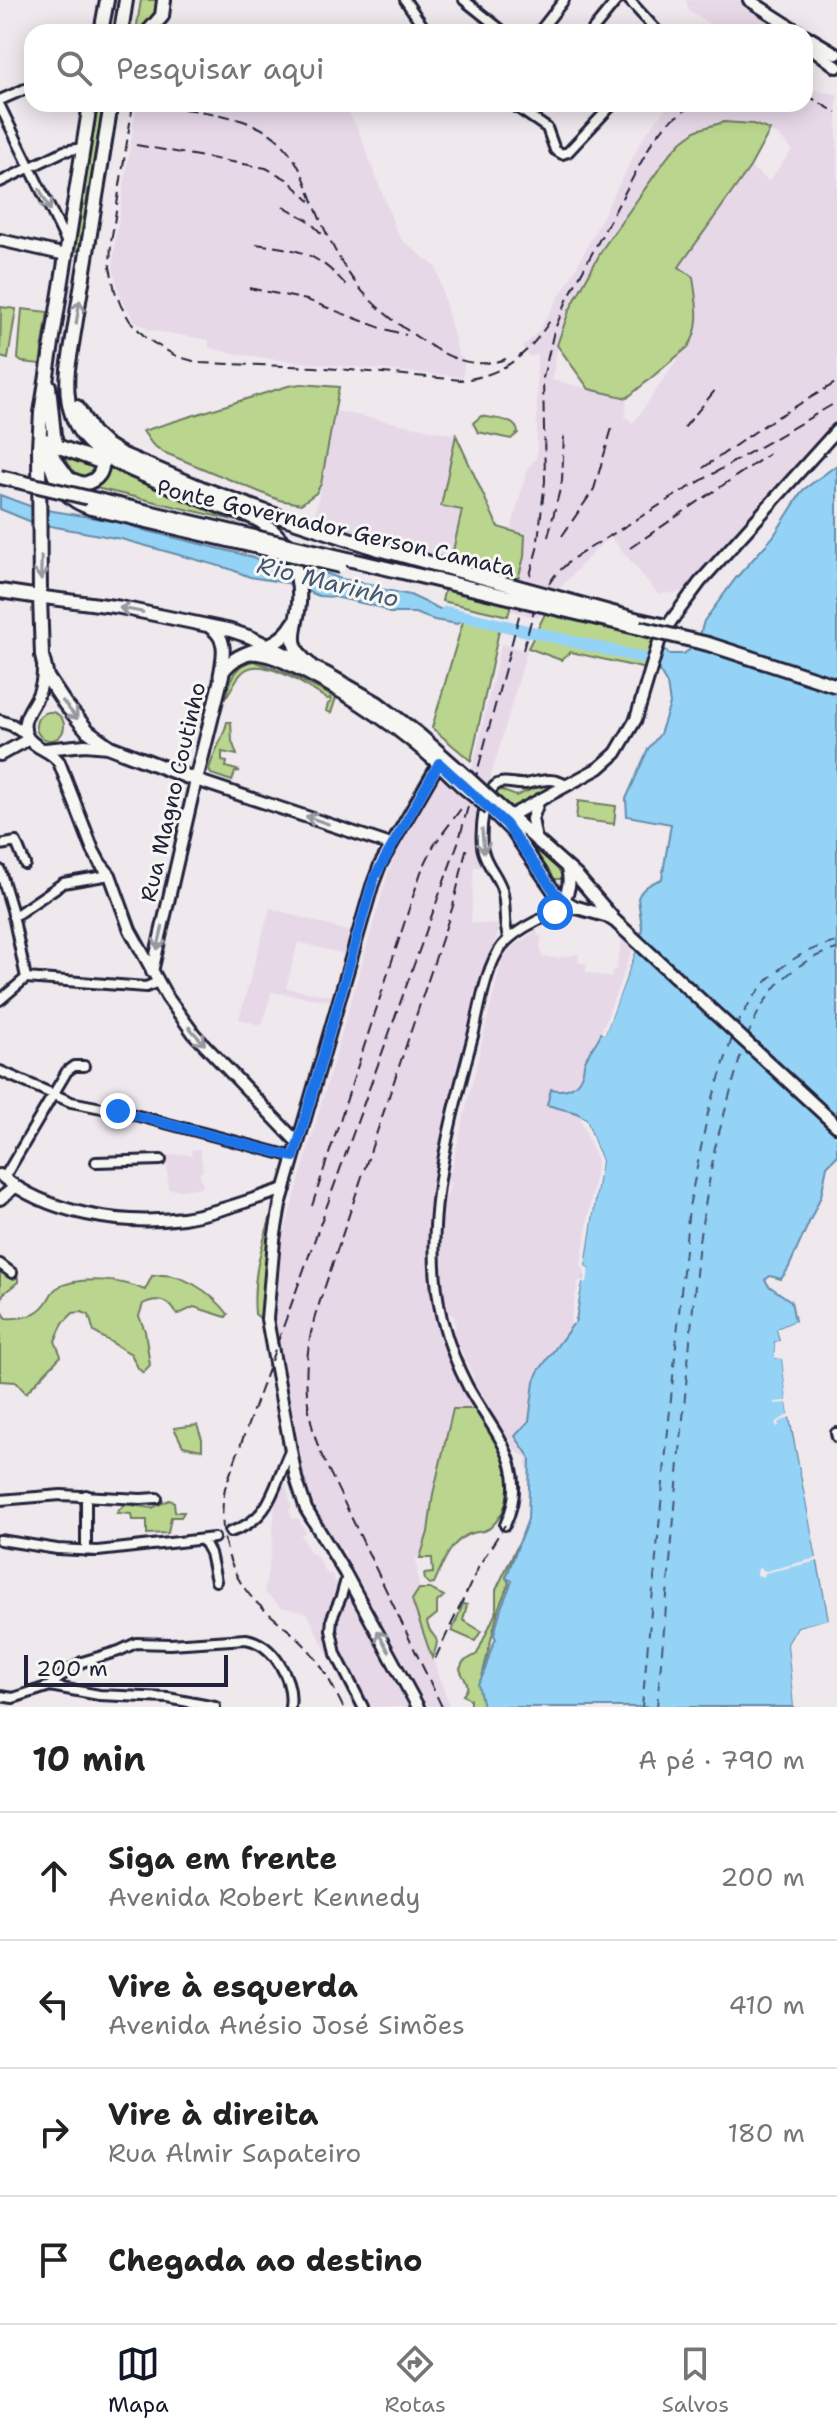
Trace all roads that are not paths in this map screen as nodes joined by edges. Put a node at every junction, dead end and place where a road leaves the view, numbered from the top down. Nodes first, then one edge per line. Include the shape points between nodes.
1 (107, 0) edge
2 (126, 0) edge
3 (164, 0) edge
4 (405, 0) edge
5 (464, 0) edge
6 (564, 0) edge
7 (617, 0) edge
8 (629, 0) edge
9 (749, 0) edge
10 (102, 24) edge
11 (122, 24) edge
12 (155, 24) edge
13 (422, 24) edge
14 (494, 24) edge
15 (545, 24) edge
16 (598, 24) edge
17 (651, 24) edge
18 (784, 24) edge
19 (813, 40) edge
20 (813, 49) edge
21 (837, 54) edge
22 (837, 67) edge
23 (24, 90) edge
24 (0, 103) edge
25 (89, 112) edge
26 (110, 112) edge
27 (526, 112) edge
28 (605, 112) edge
29 (83, 148) junction
30 (29, 168) junction
31 (0, 182) edge
32 (0, 240) edge
33 (67, 249) junction
34 (87, 255) junction
35 (69, 364) junction
36 (47, 371) junction
37 (41, 413) junction
38 (54, 421) junction
39 (837, 430) edge
40 (45, 444) junction
41 (100, 456) junction
42 (0, 469) edge
43 (0, 477) edge
44 (0, 591) edge
45 (500, 596) junction
46 (40, 597) junction
47 (635, 619) junction
48 (294, 623) junction
49 (208, 626) junction
50 (660, 633) junction
51 (270, 646) junction
52 (244, 654) junction
53 (43, 663) junction
54 (309, 664) junction
55 (837, 677) edge
56 (220, 681) junction
57 (837, 686) edge
58 (28, 713) junction
59 (0, 720) edge
60 (28, 737) junction
61 (110, 747) junction
62 (43, 749) junction
63 (0, 755) edge
64 (439, 763) junction
65 (196, 780) junction
66 (464, 782) junction
67 (566, 785) junction
68 (539, 800) junction
69 (491, 804) junction
70 (510, 816) junction
71 (536, 840) junction
72 (0, 845) edge
73 (391, 845) junction
74 (25, 864) dead end
75 (566, 866) junction
76 (0, 872) edge
77 (110, 875) junction
78 (563, 900) junction
79 (581, 910) junction
80 (555, 912) junction
81 (13, 917) junction
82 (615, 921) junction
83 (509, 939) junction
84 (155, 977) junction
85 (26, 978) junction
86 (0, 1000) edge
87 (84, 1066) dead end
88 (0, 1071) edge
89 (53, 1095) junction
90 (837, 1126) edge
91 (298, 1143) junction
92 (294, 1157) junction
93 (161, 1160) dead end
94 (96, 1162) dead end
95 (2, 1177) edge
96 (15, 1187) junction
97 (285, 1189) junction
98 (0, 1199) edge
99 (0, 1264) edge
100 (12, 1273) dead end
101 (291, 1449) junction
102 (279, 1473) junction
103 (296, 1478) junction
104 (86, 1495) junction
105 (157, 1498) dead end
106 (0, 1500) edge
107 (505, 1525) dead end
108 (230, 1532) dead end
109 (214, 1538) dead end
110 (0, 1540) edge
111 (203, 1540) junction
112 (86, 1551) junction
113 (347, 1576) junction
114 (216, 1581) dead end
115 (50, 1686) junction
116 (0, 1696) edge
117 (215, 1707) edge
118 (290, 1707) edge
119 (363, 1707) edge
120 (418, 1707) edge

1 - 10 main road
2 - 11 main road
3 - 12 main road
4 - 13 street
5 - 14 street
6 - 15 street
7 - 16 street
8 - 17 street
9 - 18 street
19 - 21 street
20 - 22 street
23 - 24 street
24 - 30 street
25 - 29 main road
26 - 34 main road
27 - 28 street via 547,128 555,150 566,153
29 - 30 street
29 - 33 main road
30 - 31 street
30 -> 33 street
32 - 33 street
33 - 34 main road via 79,257
33 - 36 main road
35 -> 34 main road
35 - 38 main road
35 - 41 main road via 73,416
35 - 47 main road, bridge via 76,407 92,432 121,454 266,512 379,549
36 - 37 main road
36 - 38 main road
37 - 40 main road
37 -> 46 main road
38 - 41 main road via 57,446 98,461
39 - 50 street
40 - 41 main road via 64,473 79,484 97,478
40 - 45 main road, bridge via 60,488 91,508 318,562
41 - 48 main road via 273,530 297,575
42 - 47 main road, Ponte Governador Gerson Camata, bridge
43 - 45 main road, Ponte Governador Gerson Camata, bridge
44 - 46 main road
45 - 50 main road, Ponte Governador Gerson Camata, bridge
49 -> 46 main road
46 - 53 main road
47 - 50 main road, Ponte Governador Gerson Camata
48 - 51 main road
48 - 54 main road via 295,646
49 - 51 main road
49 - 56 main road, Rua Magno Coutinho via 224,645
50 - 55 main road via 751,649
50 - 57 main road, bridge
50 - 67 street via 636,719 621,747 605,764
51 - 52 main road
51 - 54 main road
52 - 56 main road via 230,662
52 - 64 main road via 271,656 338,690
53 - 58 street via 40,690
53 -> 61 main road via 65,704
54 - 66 main road via 394,715
56 - 65 main road, Rua Magno Coutinho
58 - 59 street
58 - 60 street
59 - 60 street
60 - 62 street
60 - 63 street
61 - 62 street
61 - 65 main road
62 - 77 street via 59,762 93,850
64 - 66 main road
64 - 73 street
73 -> 65 street
65 -> 84 street, Rua Magno Coutinho
66 - 69 main road, bridge
67 - 68 street
67 -> 83 street via 552,779 502,782 490,792 481,845 501,886
68 - 70 street
68 - 71 street via 532,819
69 - 70 main road
69 - 78 main road
70 - 71 main road
71 - 75 main road
72 - 74 street via 16,842
73 - 91 street via 374,878
75 - 78 main road via 570,884
75 - 82 main road
76 - 81 street
77 - 81 street via 63,883
77 - 84 street
78 - 79 main road
78 - 80 main road
79 - 80 street
79 - 82 main road
80 - 83 street
81 - 85 street
82 - 90 main road
83 - 107 street via 486,984 447,1135 435,1244 438,1298 449,1343 512,1467 514,1493
84 - 85 street via 146,987
84 -> 91 street via 194,1034
85 - 86 street
87 - 89 street via 68,1069
88 - 89 street
89 - 92 street
89 - 95 street
91 - 92 street
92 - 97 street
93 - 94 street
95 - 96 street
96 - 97 street via 59,1208 137,1220 191,1216
96 - 98 street
97 - 101 street via 266,1313
99 - 100 street
101 - 102 street
101 - 103 street
102 - 103 street
102 - 108 street via 262,1514
103 - 113 street via 306,1509
104 - 105 street
104 - 106 street
104 - 112 street
109 - 111 street
110 - 112 street
111 - 112 street
111 - 114 street
113 - 119 street via 331,1630 336,1654
120 -> 113 street
115 - 116 street via 13,1698
115 - 117 street
115 - 118 street via 82,1662 136,1643 249,1639 283,1668

